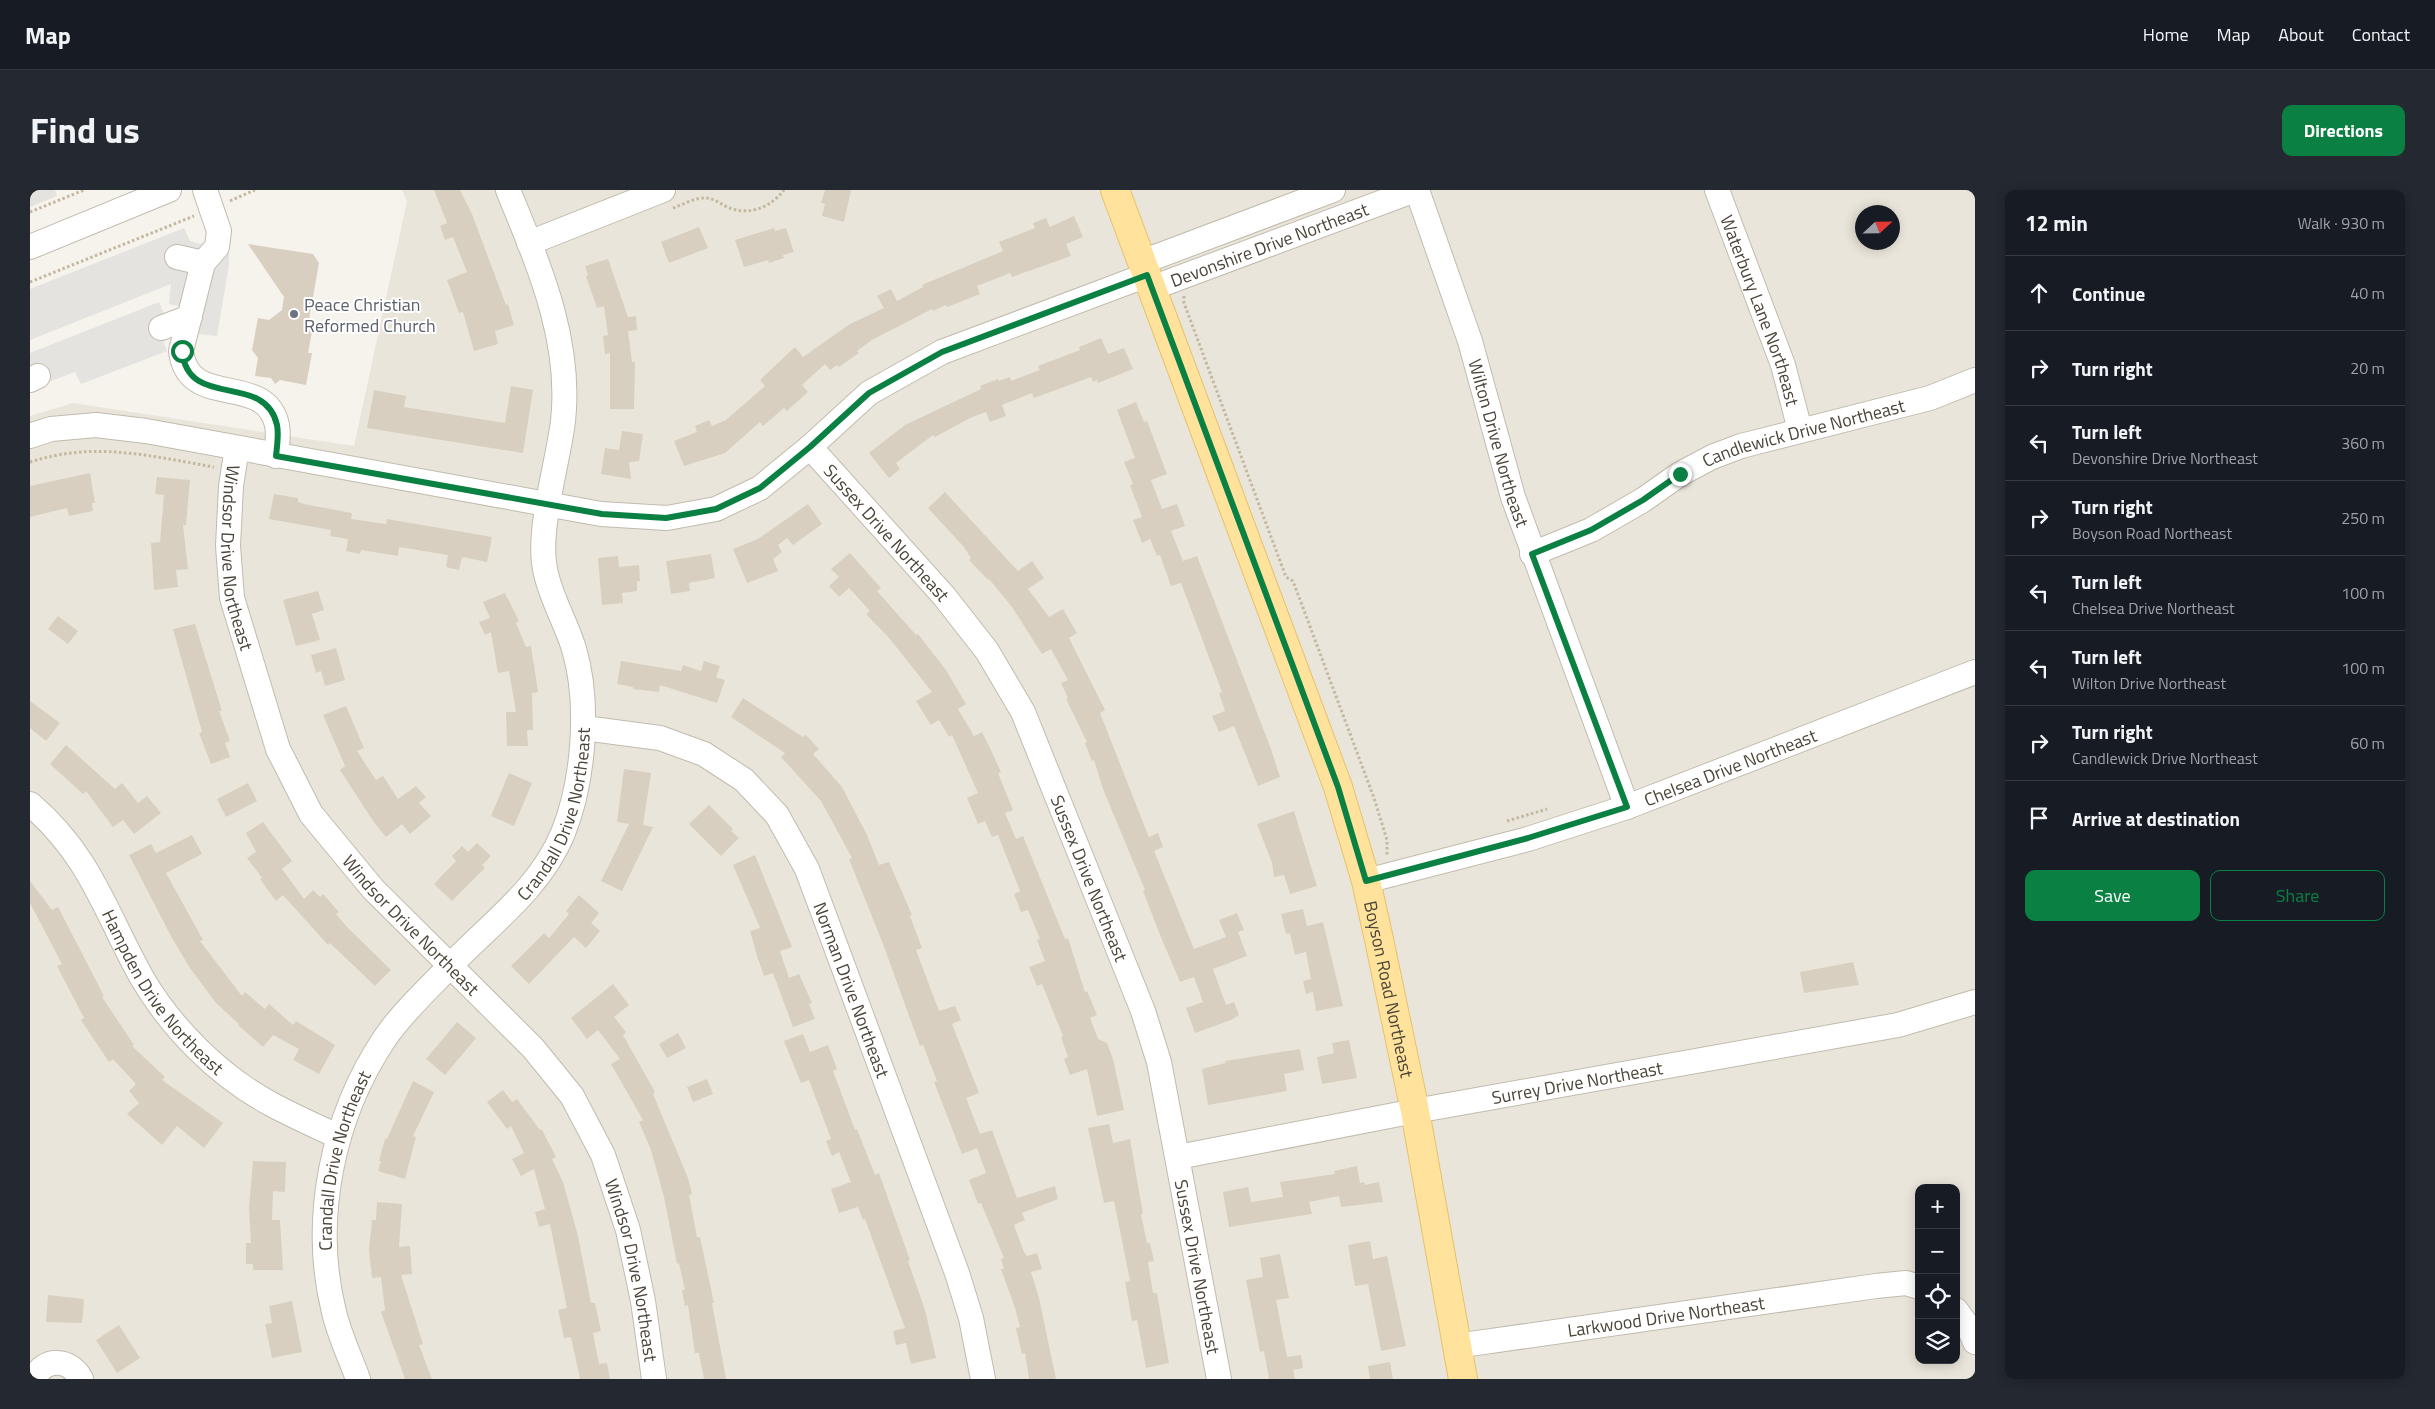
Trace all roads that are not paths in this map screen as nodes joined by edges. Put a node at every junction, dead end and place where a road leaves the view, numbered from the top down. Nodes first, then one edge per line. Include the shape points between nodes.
1 (169, 190) edge
2 (508, 190) edge
3 (1115, 190) edge
4 (1333, 190) edge
5 (1416, 190) edge
6 (1717, 190) edge
7 (124, 198) edge
8 (209, 199) edge
9 (667, 200) edge
10 (529, 243) junction
11 (30, 247) edge
12 (177, 257) dead end
13 (203, 263) junction
14 (1147, 275) junction
15 (190, 317) junction
16 (161, 328) dead end
17 (1975, 380) edge
18 (1800, 430) junction
19 (31, 432) edge
20 (810, 447) junction
21 (237, 448) junction
22 (276, 456) junction
23 (549, 505) junction
24 (1532, 554) junction
25 (1975, 672) edge
26 (584, 728) junction
27 (30, 804) edge
28 (1627, 807) junction
29 (1366, 881) junction
30 (450, 966) junction
31 (1975, 1002) edge
32 (1415, 1111) junction
33 (339, 1136) junction
34 (1178, 1157) junction
35 (1915, 1286) edge
36 (1960, 1316) edge
37 (1975, 1342) edge
38 (1456, 1346) junction
39 (34, 1379) edge
40 (80, 1379) edge
41 (358, 1379) edge
42 (654, 1379) edge
43 (983, 1379) edge
44 (1219, 1379) edge
45 (1462, 1379) edge

1 - 7 street
2 - 10 street, Crandall Drive Northeast
3 - 14 main road, Boyson Road Northeast
4 - 14 street, Devonshire Drive Northeast
5 - 14 street, Devonshire Drive Northeast
5 - 24 street, Wilton Drive Northeast via 1470,341 1513,498
6 - 18 street, Waterbury Lane Northeast via 1783,365
7 - 11 street
8 - 13 street via 219,231 217,247
9 - 10 street
10 - 23 street, Crandall Drive Northeast via 554,313 565,382 563,420
12 - 13 street
13 - 15 street
14 - 20 street, Devonshire Drive Northeast via 942,352 869,393
14 - 29 main road, Boyson Road Northeast via 1338,787
15 - 16 street
15 - 22 street via 182,351 183,362 191,376 202,385 257,397 266,403 278,427
17 - 18 street, Candlewick Drive Northeast via 1930,398
18 - 24 street, Candlewick Drive Northeast via 1712,457 1591,530
19 - 21 street, Devonshire Drive Northeast via 96,425
20 - 23 street, Devonshire Drive Northeast via 760,488 716,509 666,518 602,514
20 - 34 street, Sussex Drive Northeast via 944,596 987,651 1022,712 1143,1011 1159,1062
21 - 22 street, Devonshire Drive Northeast
21 - 30 street, Windsor Drive Northeast via 228,546 232,598 278,749 311,814 373,889
22 - 23 street, Devonshire Drive Northeast
23 - 26 street, Crandall Drive Northeast via 544,568 581,676
24 - 28 street, Wilton Drive Northeast
25 - 28 street, Chelsea Drive Northeast
26 - 30 street, Crandall Drive Northeast via 572,807 550,860 535,882
26 - 43 street, Norman Drive Northeast via 660,738 704,754 744,780 777,815 807,869 957,1273 971,1318
27 - 33 street, Hampden Drive Northeast via 71,845 156,1001 189,1040 228,1076 270,1104
28 - 29 street, Chelsea Drive Northeast via 1528,838
29 - 32 main road, Boyson Road Northeast
30 - 33 street, Crandall Drive Northeast via 387,1035 352,1099
30 - 42 street, Windsor Drive Northeast via 538,1055 572,1096 603,1155 628,1230 643,1301
31 - 32 street, Surrey Drive Northeast via 1898,1025
32 - 34 street, Surrey Drive Northeast
32 - 38 main road, Boyson Road Northeast
33 - 41 street, Crandall Drive Northeast via 325,1202 325,1256 334,1312
34 - 44 street, Sussex Drive Northeast
35 - 38 street, Larkwood Drive Northeast via 1906,1283 1876,1286
36 - 37 street
38 - 45 main road, Boyson Road Northeast
39 - 40 street via 45,1365 58,1362 70,1365

